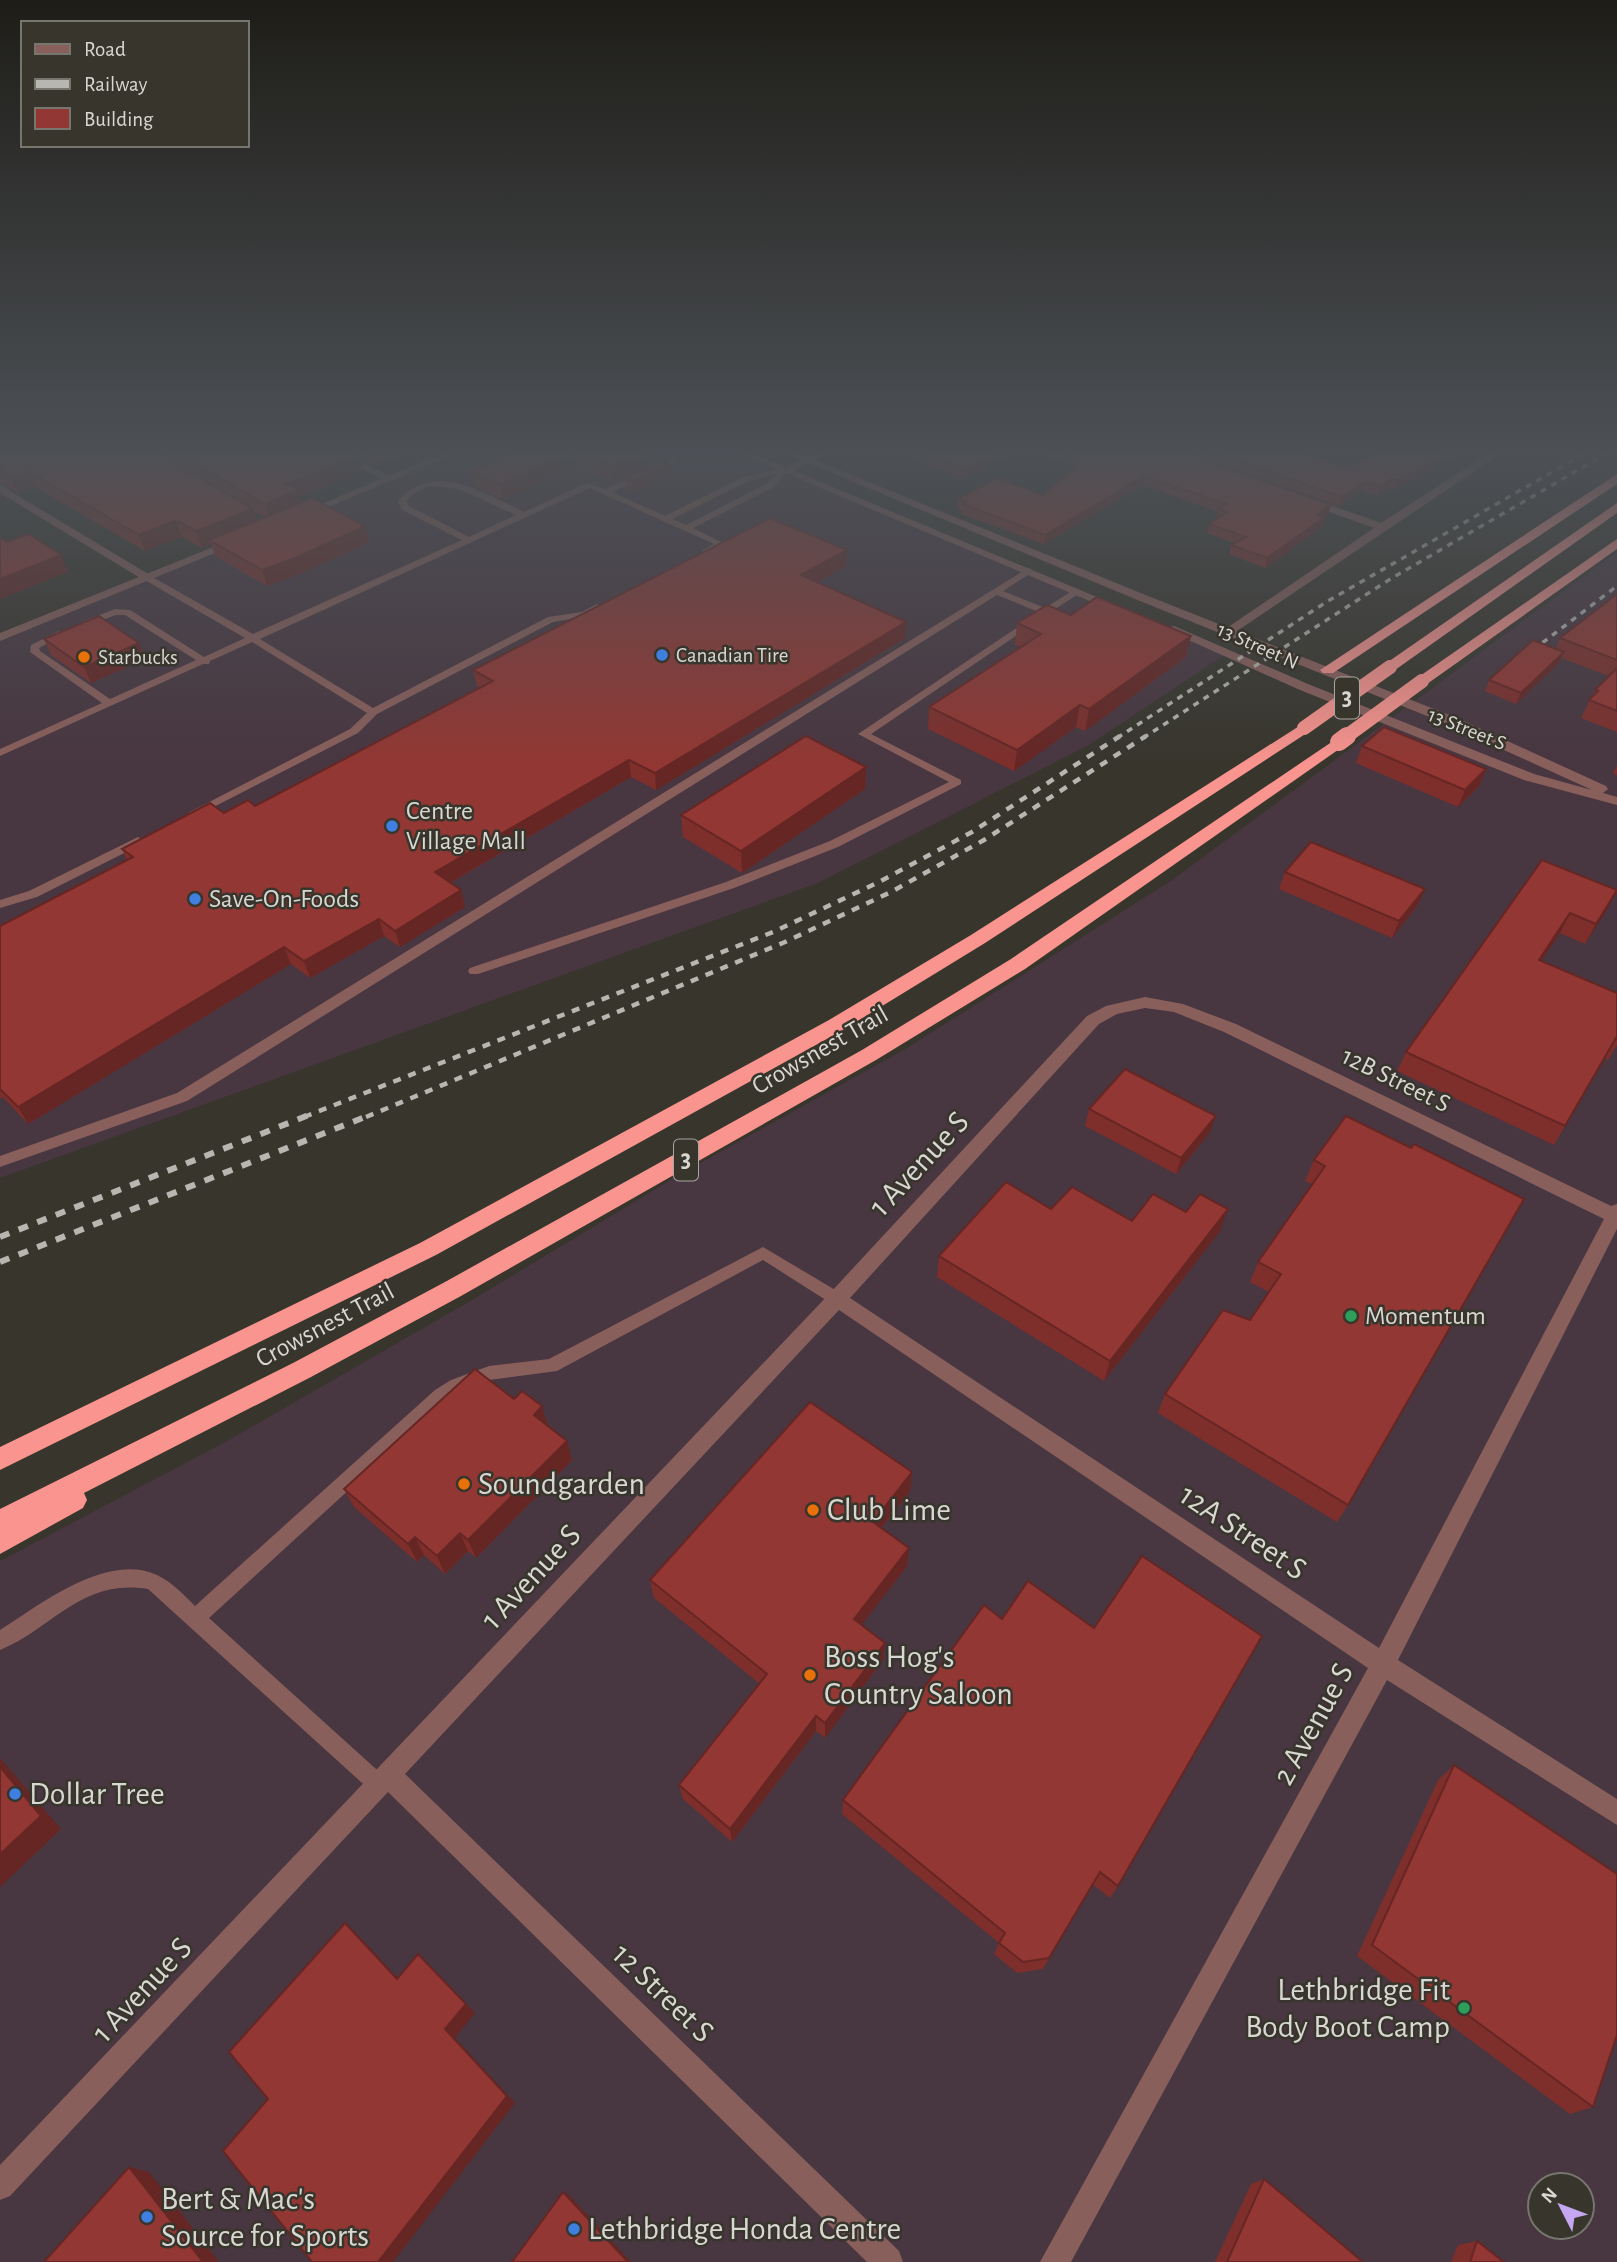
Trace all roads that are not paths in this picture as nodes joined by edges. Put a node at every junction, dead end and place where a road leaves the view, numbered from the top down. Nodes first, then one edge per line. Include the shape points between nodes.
1 (108, 554) edge
2 (205, 554) edge
3 (440, 554) edge
4 (701, 554) edge
5 (986, 554) edge
6 (1035, 554) edge
7 (1343, 554) edge
8 (1503, 554) edge
9 (1551, 554) edge
10 (1602, 554) edge
11 (698, 555) edge
12 (1028, 571) junction
13 (146, 577) junction
14 (996, 591) junction
15 (1078, 591) junction
16 (607, 602) edge
17 (1046, 612) junction
18 (1128, 612) edge
19 (1153, 622) edge
20 (1227, 632) junction
21 (0, 637) edge
22 (254, 639) junction
23 (205, 662) junction
24 (1328, 670) junction
25 (1304, 687) joint
26 (110, 704) junction
27 (373, 712) junction
28 (0, 753) edge
29 (1617, 799) edge
30 (182, 819) edge
31 (145, 837) edge
32 (0, 904) edge
33 (474, 971) dead end
34 (1148, 1001) joint
35 (0, 1161) edge
36 (1616, 1215) edge
37 (837, 1298) junction
38 (302, 1370) junction
39 (134, 1394) junction
40 (0, 1448) edge
41 (0, 1459) edge
42 (0, 1522) edge
43 (0, 1542) edge
44 (195, 1618) junction
45 (0, 1641) edge
46 (1383, 1664) junction
47 (384, 1780) junction
48 (1617, 1813) edge
49 (0, 2186) edge
50 (888, 2262) edge
51 (1055, 2262) edge

1 - 13 street
2 - 13 street
3 - 22 lane
4 - 11 lane
5 - 12 street
6 - 20 street, 13 Street N
7 - 20 street
8 - 24 highway
9 - 39 highway, Crowsnest Trail / 3, bridge via 1304,728 836,1025 428,1249
10 - 38 highway, Crowsnest Trail / 3, bridge via 1018,964 869,1055
12 - 14 lane
12 - 15 street
13 - 21 street
13 - 22 lane
14 - 17 lane
14 - 35 lane via 182,1097
15 - 17 lane
15 - 18 street
16 - 27 lane via 585,614 551,619
17 - 33 lane via 863,734 957,782 834,844 730,885
19 - 25 street, 13 Street N
20 - 24 street, 13 Street N
22 - 23 lane
22 - 27 lane
23 - 26 lane
23 - 26 lane via 127,612 115,612 34,647
24 - 29 street, 13 Street S via 1521,749
25 - 29 street, 13 Street S via 1529,777
26 - 28 lane
27 - 30 lane via 354,732
31 - 32 lane via 33,894
34 - 36 street, 12B Street S via 1230,1028
34 - 37 street, 1 Avenue S via 1113,1007 1093,1020
36 - 46 street, 2 Avenue S
37 - 44 lane via 763,1253 551,1366 489,1373 457,1385
37 - 46 street, 12A Street S
37 - 47 street, 1 Avenue S
38 - 42 highway, Crowsnest Trail / 3
38 - 43 highway
39 - 40 highway
39 - 41 highway, Crowsnest Trail / 3
44 - 45 lane via 159,1585 126,1578 77,1594
44 - 47 lane
46 - 48 street, 12A Street S
46 - 51 street, 2 Avenue S
47 - 49 street, 1 Avenue S
47 - 50 street, 12 Street S

